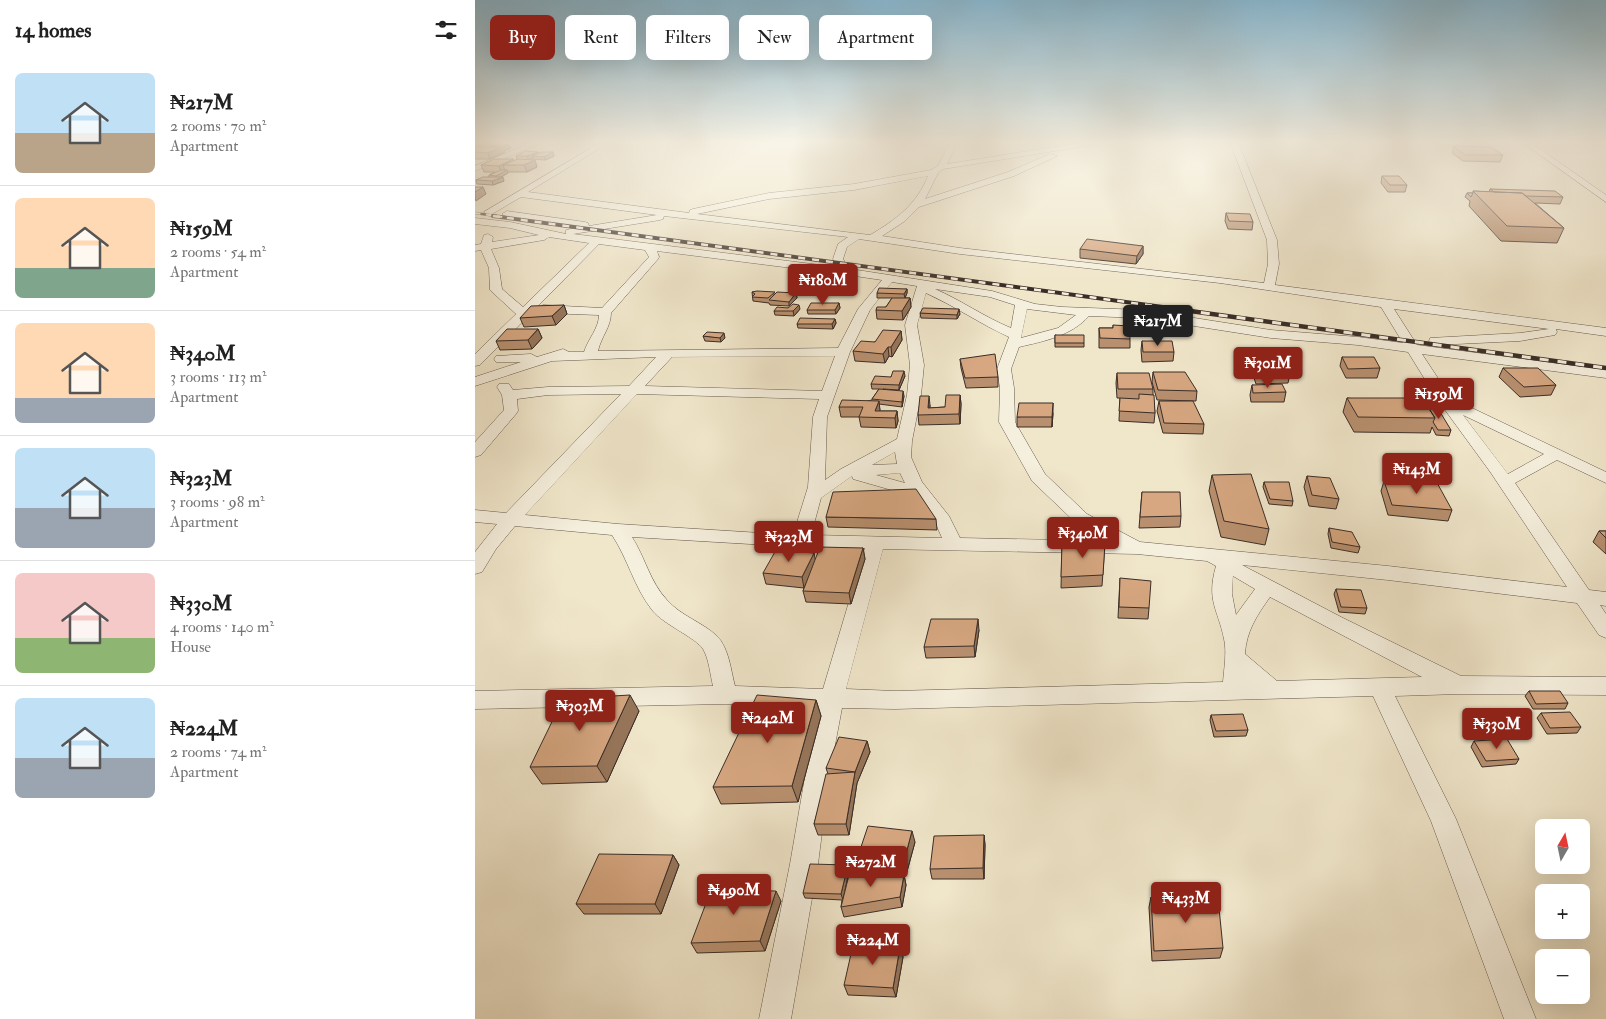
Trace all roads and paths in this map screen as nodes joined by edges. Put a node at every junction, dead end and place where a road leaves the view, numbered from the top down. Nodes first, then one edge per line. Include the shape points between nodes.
1 (527, 190) edge
2 (830, 190) edge
3 (927, 190) edge
4 (964, 190) edge
5 (1252, 190) edge
6 (1593, 190) edge
7 (519, 194) junction
8 (1606, 199) edge
9 (740, 202) junction
10 (917, 205) junction
11 (653, 211) junction
12 (676, 215) junction
13 (475, 221) edge
14 (491, 223) junction
15 (598, 227) junction
16 (553, 235) junction
17 (857, 236) junction
18 (871, 238) junction
19 (597, 240) junction
20 (649, 246) junction
21 (480, 248) edge
22 (855, 273) junction
23 (889, 279) junction
24 (920, 285) junction
25 (1268, 288) junction
26 (1022, 302) junction
27 (1385, 304) junction
28 (526, 311) junction
29 (605, 312) junction
30 (1086, 312) junction
31 (1571, 328) junction
32 (1606, 332) edge
33 (594, 340) junction
34 (1014, 340) junction
35 (1408, 343) junction
36 (843, 352) junction
37 (481, 353) edge
38 (668, 353) junction
39 (590, 356) junction
40 (551, 358) junction
41 (501, 359) junction
42 (475, 362) edge
43 (1606, 374) edge
44 (488, 376) edge
45 (633, 390) junction
46 (509, 395) junction
47 (828, 395) junction
48 (1444, 399) junction
49 (904, 441) junction
50 (475, 452) edge
51 (1557, 454) junction
52 (906, 468) junction
53 (818, 472) junction
54 (847, 472) junction
55 (1606, 478) edge
56 (1505, 482) junction
57 (923, 494) junction
58 (814, 495) junction
59 (475, 516) edge
60 (511, 519) junction
61 (618, 530) junction
62 (801, 541) junction
63 (876, 542) junction
64 (954, 545) junction
65 (1137, 548) junction
66 (1217, 559) junction
67 (475, 567) edge
68 (1266, 588) junction
69 (1581, 596) junction
70 (1606, 599) edge
71 (1606, 630) edge
72 (1235, 648) junction
73 (1459, 685) junction
74 (1606, 686) edge
75 (1380, 688) junction
76 (1234, 690) junction
77 (1272, 690) junction
78 (726, 695) junction
79 (832, 698) junction
80 (475, 700) edge
81 (775, 1019) edge
82 (1520, 1019) edge

1 - 7 street
2 - 9 street
3 - 10 street
4 - 10 street
5 - 25 street via 1272,240 1273,276
6 - 8 street
7 - 11 street
7 - 15 street via 485,212
9 - 11 street
9 - 12 street
10 - 18 street via 907,216
11 - 12 street
12 - 15 street
12 - 17 street
13 - 14 street
14 - 16 street
14 - 21 street
15 - 16 street
16 - 19 street
16 - 21 street
17 - 18 street
17 - 22 street via 843,246 838,259 841,266
18 - 25 street
19 - 20 street
19 - 28 street
20 - 22 street
20 - 29 street via 654,257
21 - 28 street via 494,268 496,290
22 - 23 street
23 - 24 street
23 - 36 street via 864,309
24 - 26 street via 992,294
24 - 34 street
24 - 49 street via 911,325 917,365 914,395
25 - 27 street
26 - 30 street via 1035,307
26 - 34 street
27 - 31 street
27 - 35 street
28 - 29 street
28 - 37 street
29 - 33 street via 605,324
30 - 34 street via 1068,329
30 - 35 street via 1143,314 1271,334
31 - 32 street
31 - 35 street via 1520,337
33 - 39 street
33 - 40 street
34 - 65 street via 1004,369 1007,422 1038,477 1081,518
35 - 43 street
35 - 48 street
36 - 38 street
36 - 47 street
37 - 41 street
37 - 42 street
38 - 39 street
38 - 45 street
39 - 40 street
40 - 41 street
40 - 44 street
41 - 44 street via 506,364
44 - 46 street
45 - 46 street
45 - 47 street
45 - 60 street
46 - 50 street via 511,411
47 - 53 street via 820,417
48 - 51 street
48 - 56 street
49 - 52 street
49 - 54 street
51 - 55 street
51 - 56 street
52 - 54 street
52 - 57 street
53 - 54 street
53 - 58 street
54 - 57 street
54 - 58 street
56 - 69 street
57 - 64 street via 943,520
58 - 62 street
59 - 60 street
60 - 61 street
60 - 67 street
61 - 62 street
61 - 78 street via 659,605 710,642 717,656
62 - 63 street
63 - 64 street
63 - 79 street
64 - 65 street
65 - 66 street
66 - 68 street
66 - 69 street
66 - 72 street via 1220,592
68 - 72 street via 1248,612
68 - 73 street
69 - 70 street
69 - 71 street
72 - 76 street
72 - 77 street
73 - 74 street
73 - 75 street
75 - 77 street
75 - 82 street via 1443,819
76 - 77 street
76 - 79 street via 895,700
78 - 79 street
78 - 80 street
79 - 81 street

